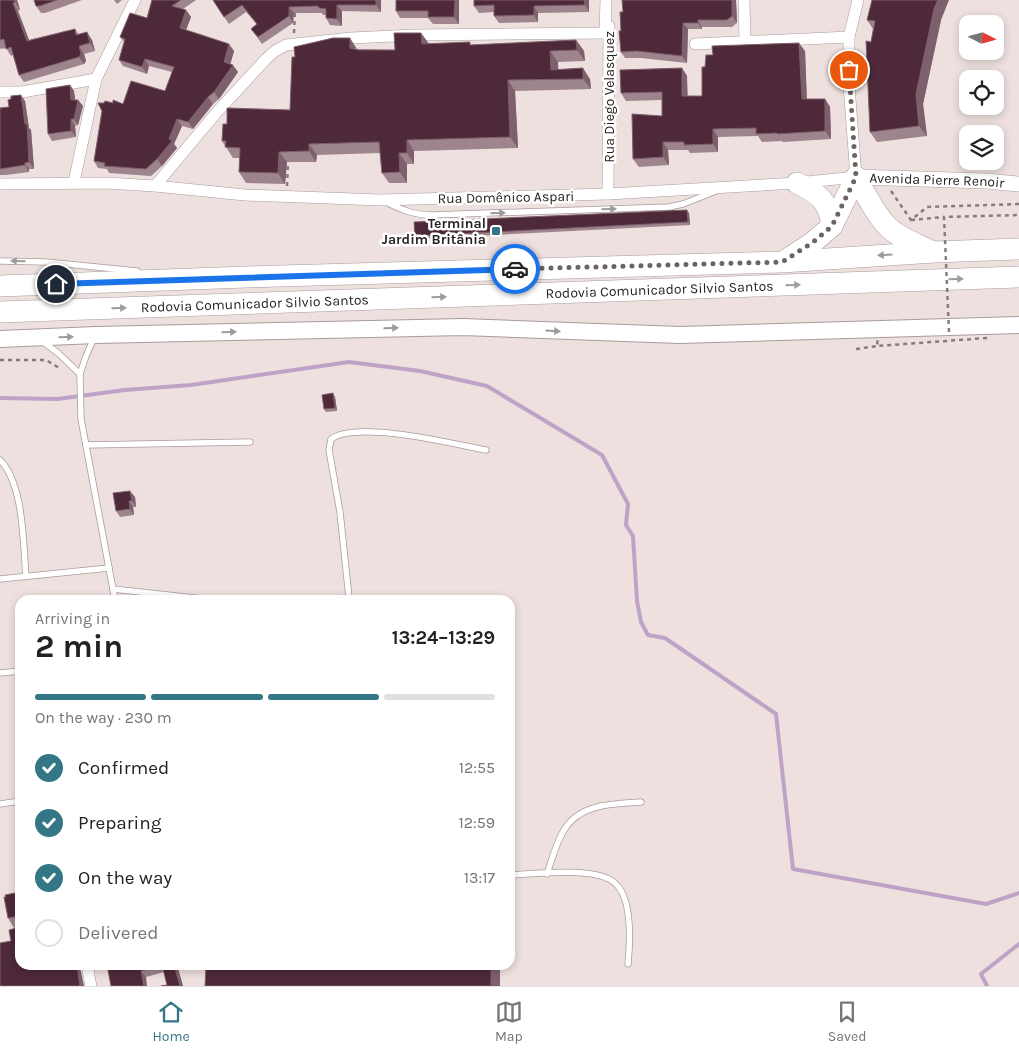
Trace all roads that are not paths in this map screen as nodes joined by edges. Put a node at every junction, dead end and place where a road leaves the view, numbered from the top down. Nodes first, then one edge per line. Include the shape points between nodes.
1 (135, 0) edge
2 (607, 0) edge
3 (744, 0) edge
4 (858, 0) edge
5 (849, 37) junction
6 (745, 41) junction
7 (695, 44) dead end
8 (96, 79) junction
9 (0, 92) edge
10 (856, 177) junction
11 (74, 182) junction
12 (797, 183) junction
13 (0, 184) edge
14 (1019, 184) edge
15 (155, 186) junction
16 (728, 186) junction
17 (608, 194) junction
18 (380, 200) junction
19 (832, 226) junction
20 (1019, 249) edge
21 (934, 252) junction
22 (0, 261) edge
23 (782, 262) junction
24 (140, 272) dead end
25 (159, 274) dead end
26 (1016, 277) edge
27 (206, 278) junction
28 (0, 286) edge
29 (0, 312) edge
30 (1019, 325) edge
31 (96, 335) junction
32 (39, 338) junction
33 (0, 339) edge
34 (80, 378) junction
35 (250, 442) dead end
36 (86, 446) junction
37 (486, 450) dead end
38 (0, 460) edge
39 (109, 568) junction
40 (26, 576) junction
41 (0, 579) edge
42 (113, 589) junction
43 (114, 595) edge
44 (168, 595) edge
45 (349, 595) edge
46 (15, 672) edge
47 (0, 674) edge
48 (15, 802) edge
49 (641, 802) dead end
50 (0, 804) edge
51 (546, 874) junction
52 (515, 875) edge
53 (628, 964) dead end
54 (88, 970) edge
55 (91, 986) edge

1 - 8 street
2 - 15 street via 605,33 415,35 286,45 266,59
2 - 17 street, Rua Diego Velasquez
3 - 6 street
4 - 5 street
5 - 6 street
5 - 10 street
6 - 7 street
8 - 9 street via 22,92
8 - 11 street
10 - 12 street, Rua Domênico Aspari
10 - 14 street, Avenida Pierre Renoir
10 - 19 highway
10 - 21 highway via 888,227
11 - 13 street, Rua Domênico Aspari
11 - 15 street, Rua Domênico Aspari
12 - 16 street, Rua Domênico Aspari
12 - 19 highway via 819,196 826,205
15 - 18 street, Rua Domênico Aspari via 245,195
16 - 17 street, Rua Domênico Aspari
18 -> 16 lane via 418,215 669,207
17 - 18 street, Rua Domênico Aspari
19 - 23 highway
20 - 21 highway, Rodovia Comunicador Silvio Santos
21 -> 23 highway, Rodovia Comunicador Silvio Santos
24 -> 22 lane via 46,262
23 - 27 highway, Rodovia Comunicador Silvio Santos
25 - 27 lane
29 -> 26 highway, Rodovia Comunicador Silvio Santos
27 - 28 highway, Rodovia Comunicador Silvio Santos
31 -> 30 main road via 463,327 680,335
32 -> 31 main road
31 - 34 lane
32 - 33 main road
32 - 34 lane via 58,353
34 - 36 lane via 81,419
35 - 36 lane
36 - 39 lane
37 - 45 lane via 381,432 339,434 332,439 329,450 340,512
38 - 40 lane via 17,491
39 - 40 lane
39 - 42 lane
40 - 41 lane
42 - 43 lane
42 - 44 lane
46 - 47 lane
48 - 50 lane
49 - 51 lane via 594,807 574,818 564,830
51 - 52 lane
51 - 53 lane via 596,874 616,883 626,902 630,948
54 - 55 street

